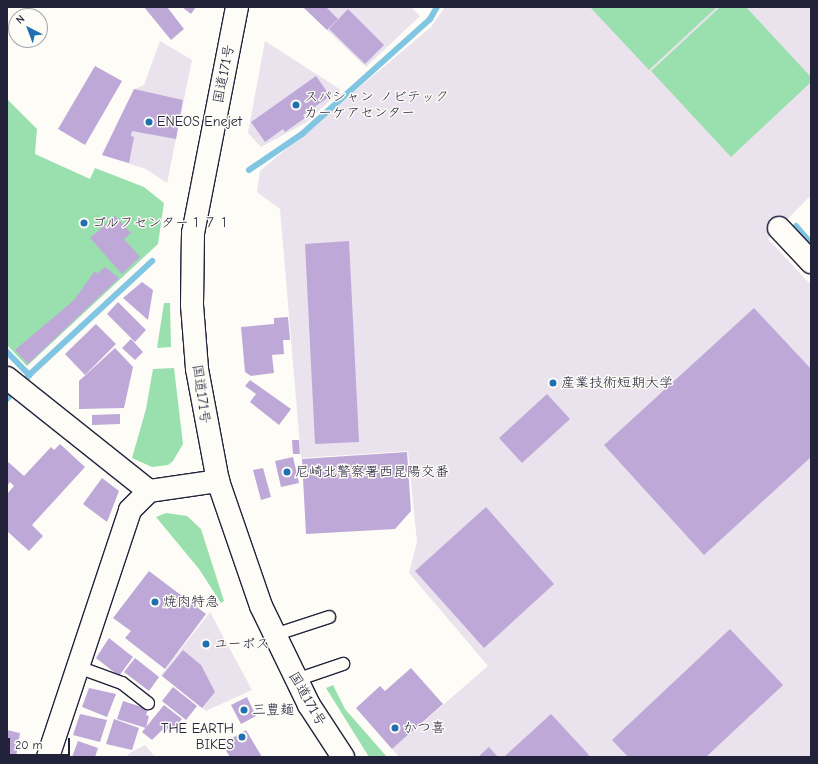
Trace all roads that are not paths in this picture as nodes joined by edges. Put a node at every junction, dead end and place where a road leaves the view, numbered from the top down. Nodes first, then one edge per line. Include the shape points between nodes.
1 (237, 7) edge
2 (779, 228) dead end
3 (808, 253) edge
4 (7, 378) edge
5 (218, 481) junction
6 (149, 490) junction
7 (329, 618) dead end
8 (274, 635) junction
9 (342, 664) dead end
10 (78, 667) junction
11 (296, 680) junction
12 (148, 703) dead end
13 (48, 757) edge
14 (343, 757) edge

1 - 5 main road, 国道171号 via 192,245 192,305 197,369
2 - 3 main road
4 - 6 main road
5 - 6 main road
5 - 8 main road, 国道171号 via 244,560
6 - 10 main road via 130,510
7 - 8 lane
8 - 11 main road, 国道171号
9 - 11 lane
10 - 12 lane via 122,682
10 - 13 main road
11 - 14 main road, 国道171号

